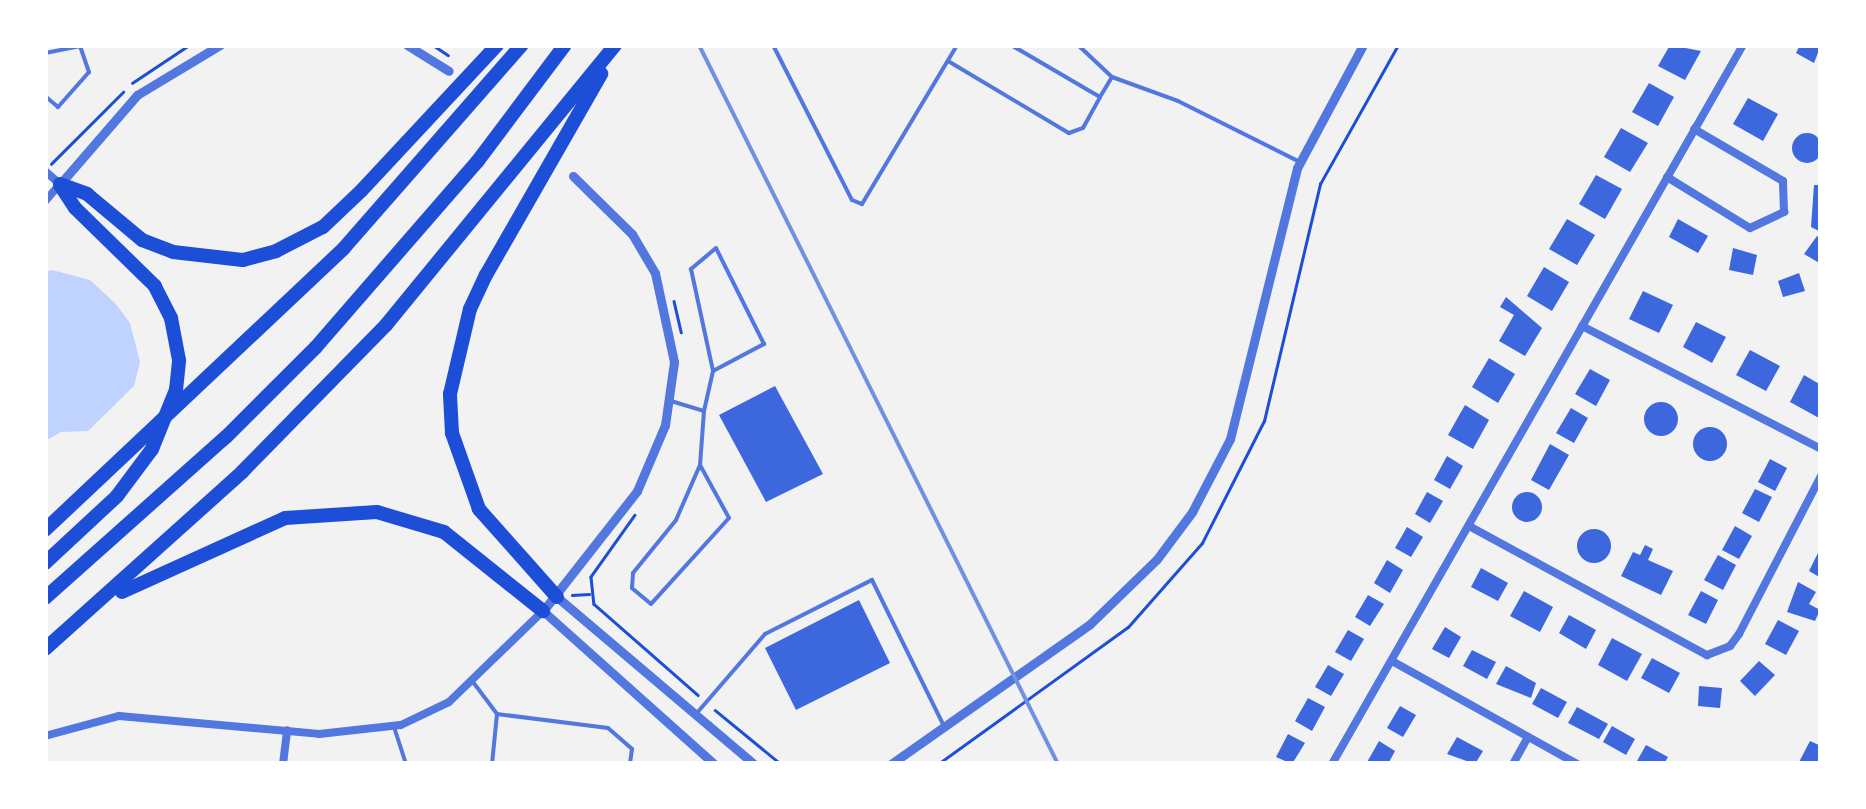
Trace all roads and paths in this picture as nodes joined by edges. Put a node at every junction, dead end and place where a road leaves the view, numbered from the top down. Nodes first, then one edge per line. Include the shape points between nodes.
1 (220, 45) edge
2 (407, 45) edge
3 (496, 45) edge
4 (522, 45) edge
5 (564, 45) edge
6 (616, 45) edge
7 (773, 45) edge
8 (957, 45) edge
9 (1011, 45) edge
10 (1078, 45) edge
11 (1363, 45) edge
12 (1398, 45) edge
13 (1743, 45) edge
14 (81, 46) edge
15 (45, 53) edge
16 (948, 61) junction
17 (449, 71) dead end
18 (1112, 76) junction
19 (45, 96) edge
20 (1100, 97) junction
21 (1694, 129) junction
22 (65, 153) dead end
23 (1300, 162) junction
24 (45, 170) edge
25 (573, 176) dead end
26 (1667, 177) junction
27 (60, 184) junction
28 (45, 201) edge
29 (1582, 326) junction
30 (713, 371) junction
31 (670, 401) junction
32 (704, 410) junction
33 (1821, 449) edge
34 (700, 465) junction
35 (1821, 476) edge
36 (1470, 526) junction
37 (45, 530) edge
38 (45, 563) edge
39 (556, 597) junction
40 (45, 598) edge
41 (105, 601) junction
42 (543, 611) junction
43 (45, 649) edge
44 (1392, 661) junction
45 (473, 682) junction
46 (497, 714) junction
47 (696, 714) junction
48 (394, 726) junction
49 (945, 728) junction
50 (287, 730) junction
51 (45, 736) edge
52 (1528, 737) junction
53 (902, 762) edge
54 (284, 764) edge
55 (406, 764) edge
56 (492, 764) edge
57 (630, 764) edge
58 (714, 764) edge
59 (754, 764) edge
60 (891, 764) edge
61 (938, 764) edge
62 (1332, 764) edge
63 (1512, 764) edge
64 (1577, 764) edge

1 - 27 street via 137,95
2 - 17 street
3 - 27 highway via 361,192 318,230 276,251 242,260 174,252 142,240 87,194
4 - 37 highway via 372,220
5 - 40 highway via 477,162 316,347 226,438
6 - 39 highway via 486,275 470,309 450,394 452,433 479,510
6 - 41 highway via 386,325
7 - 16 lane via 852,200 862,204
8 - 16 lane
9 - 20 lane
10 - 18 lane
11 - 23 street
12 - 61 path via 1320,184 1264,421 1202,543 1128,627
13 - 21 street
14 - 15 lane
14 - 19 lane via 88,72 58,107
16 - 20 lane via 1069,133 1083,128
18 - 20 lane
18 - 23 lane
21 - 26 street
21 - 26 street via 1783,181 1784,212 1750,228
22 - 24 path
23 - 49 street via 1279,220 1230,438 1192,512 1156,559 1090,624
24 - 27 street
25 - 31 street via 632,234 655,274 671,327
26 - 29 street
27 - 28 street
27 - 38 highway via 75,208 155,286 180,360 176,390 152,449 117,496
29 - 33 street
29 - 36 street
30 - 30 lane via 764,344 716,248 691,269
30 - 32 lane
31 - 32 lane
31 - 39 street via 638,491
32 - 34 lane
34 - 34 lane via 729,518 651,604 632,588 633,573 676,520
35 - 36 street via 1738,634 1730,646 1707,655
36 - 44 street
39 - 42 street
39 - 47 street
41 - 42 highway via 258,527 314,513 377,512 456,539
41 - 43 highway
42 - 45 street
42 - 58 street
44 - 52 street
44 - 62 street
45 - 46 lane
45 - 48 street via 432,712
46 - 56 lane
46 - 57 lane via 608,728 632,749
47 - 49 lane via 765,634 872,580
47 - 59 street
48 - 50 street via 319,734
48 - 55 lane
49 - 53 street
50 - 51 street via 119,716
50 - 54 street
52 - 63 street
52 - 64 street
53 - 60 street

